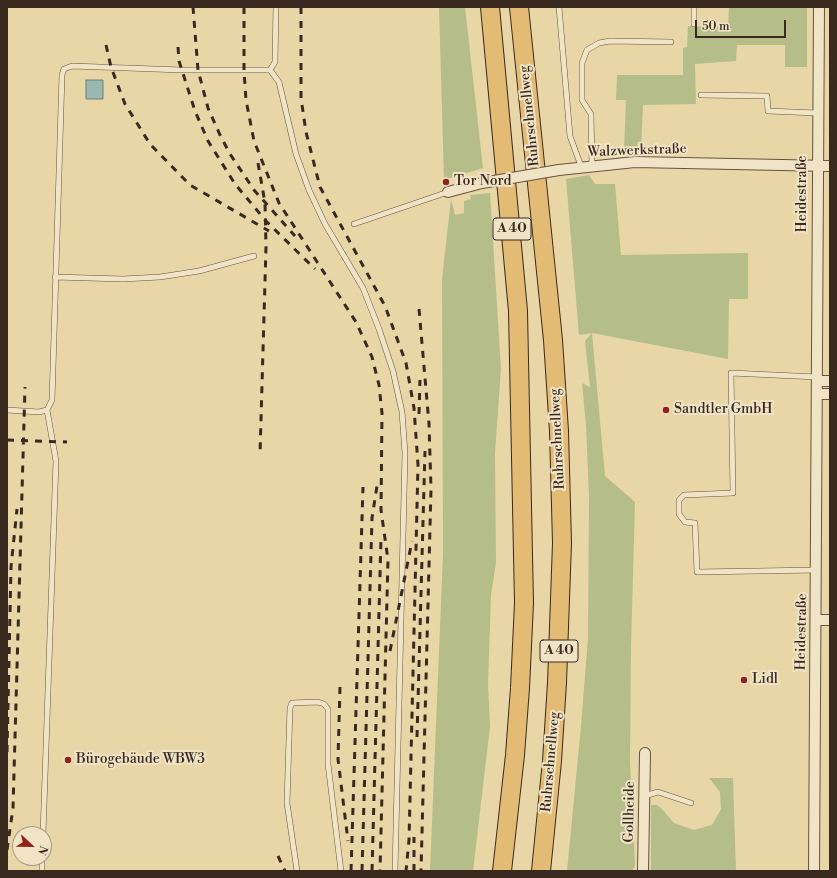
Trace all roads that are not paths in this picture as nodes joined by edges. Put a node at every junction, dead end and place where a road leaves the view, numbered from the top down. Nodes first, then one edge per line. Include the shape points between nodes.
1 (276, 7) edge
2 (490, 7) edge
3 (519, 7) edge
4 (559, 7) edge
5 (694, 7) edge
6 (819, 7) edge
7 (694, 24) dead end
8 (671, 42) dead end
9 (270, 70) junction
10 (701, 95) dead end
11 (817, 113) junction
12 (592, 165) junction
13 (581, 166) junction
14 (817, 166) junction
15 (830, 166) edge
16 (448, 192) joint
17 (354, 224) dead end
18 (254, 256) dead end
19 (55, 277) junction
20 (817, 379) junction
21 (830, 381) edge
22 (817, 394) junction
23 (830, 394) edge
24 (7, 410) edge
25 (47, 410) junction
26 (817, 570) junction
27 (816, 620) junction
28 (830, 620) edge
29 (645, 754) dead end
30 (644, 796) junction
31 (691, 803) dead end
32 (43, 826) edge
33 (297, 871) edge
34 (341, 871) edge
35 (395, 871) edge
36 (502, 871) edge
37 (541, 871) edge
38 (643, 871) edge
39 (814, 871) edge

1 - 9 lane via 275,62
2 - 36 highway, Ruhrschnellweg / A 40 via 518,311 524,602 517,733
3 - 37 highway, Ruhrschnellweg / A 40 via 553,340 562,543 557,683
4 - 13 lane via 570,136
5 - 7 lane
6 - 11 street, Heidestraße
8 - 12 lane via 610,41 599,43 587,50 582,63 582,100 591,114
9 - 19 lane via 72,66 64,69
9 - 35 lane via 279,82 296,154 309,190 325,224 363,288 379,329 393,371 402,412 405,453
10 - 11 lane via 767,96 768,111
11 - 14 street, Heidestraße
12 - 13 street, Walzwerkstraße
12 - 14 street, Walzwerkstraße via 642,162
13 - 16 street, Walzwerkstraße, bridge via 482,183
14 - 15 street, Walzwerkstraße
14 - 20 street, Heidestraße
16 - 17 lane
18 - 19 lane via 199,271 160,277
19 - 25 lane via 52,400
20 - 21 street
20 - 22 street, Heidestraße
20 - 26 lane via 731,373 733,493 684,495 679,500 679,514 686,522 695,523 697,572
22 - 23 street
22 - 26 street, Heidestraße
24 - 25 lane
25 - 32 lane via 56,461
26 - 27 street, Heidestraße
27 - 28 street
27 - 39 street, Heidestraße
29 - 30 street, Gollheide
30 - 31 lane via 658,792
30 - 38 street, Gollheide
33 - 34 lane via 287,803 290,708 292,703 318,702 328,709 328,764

